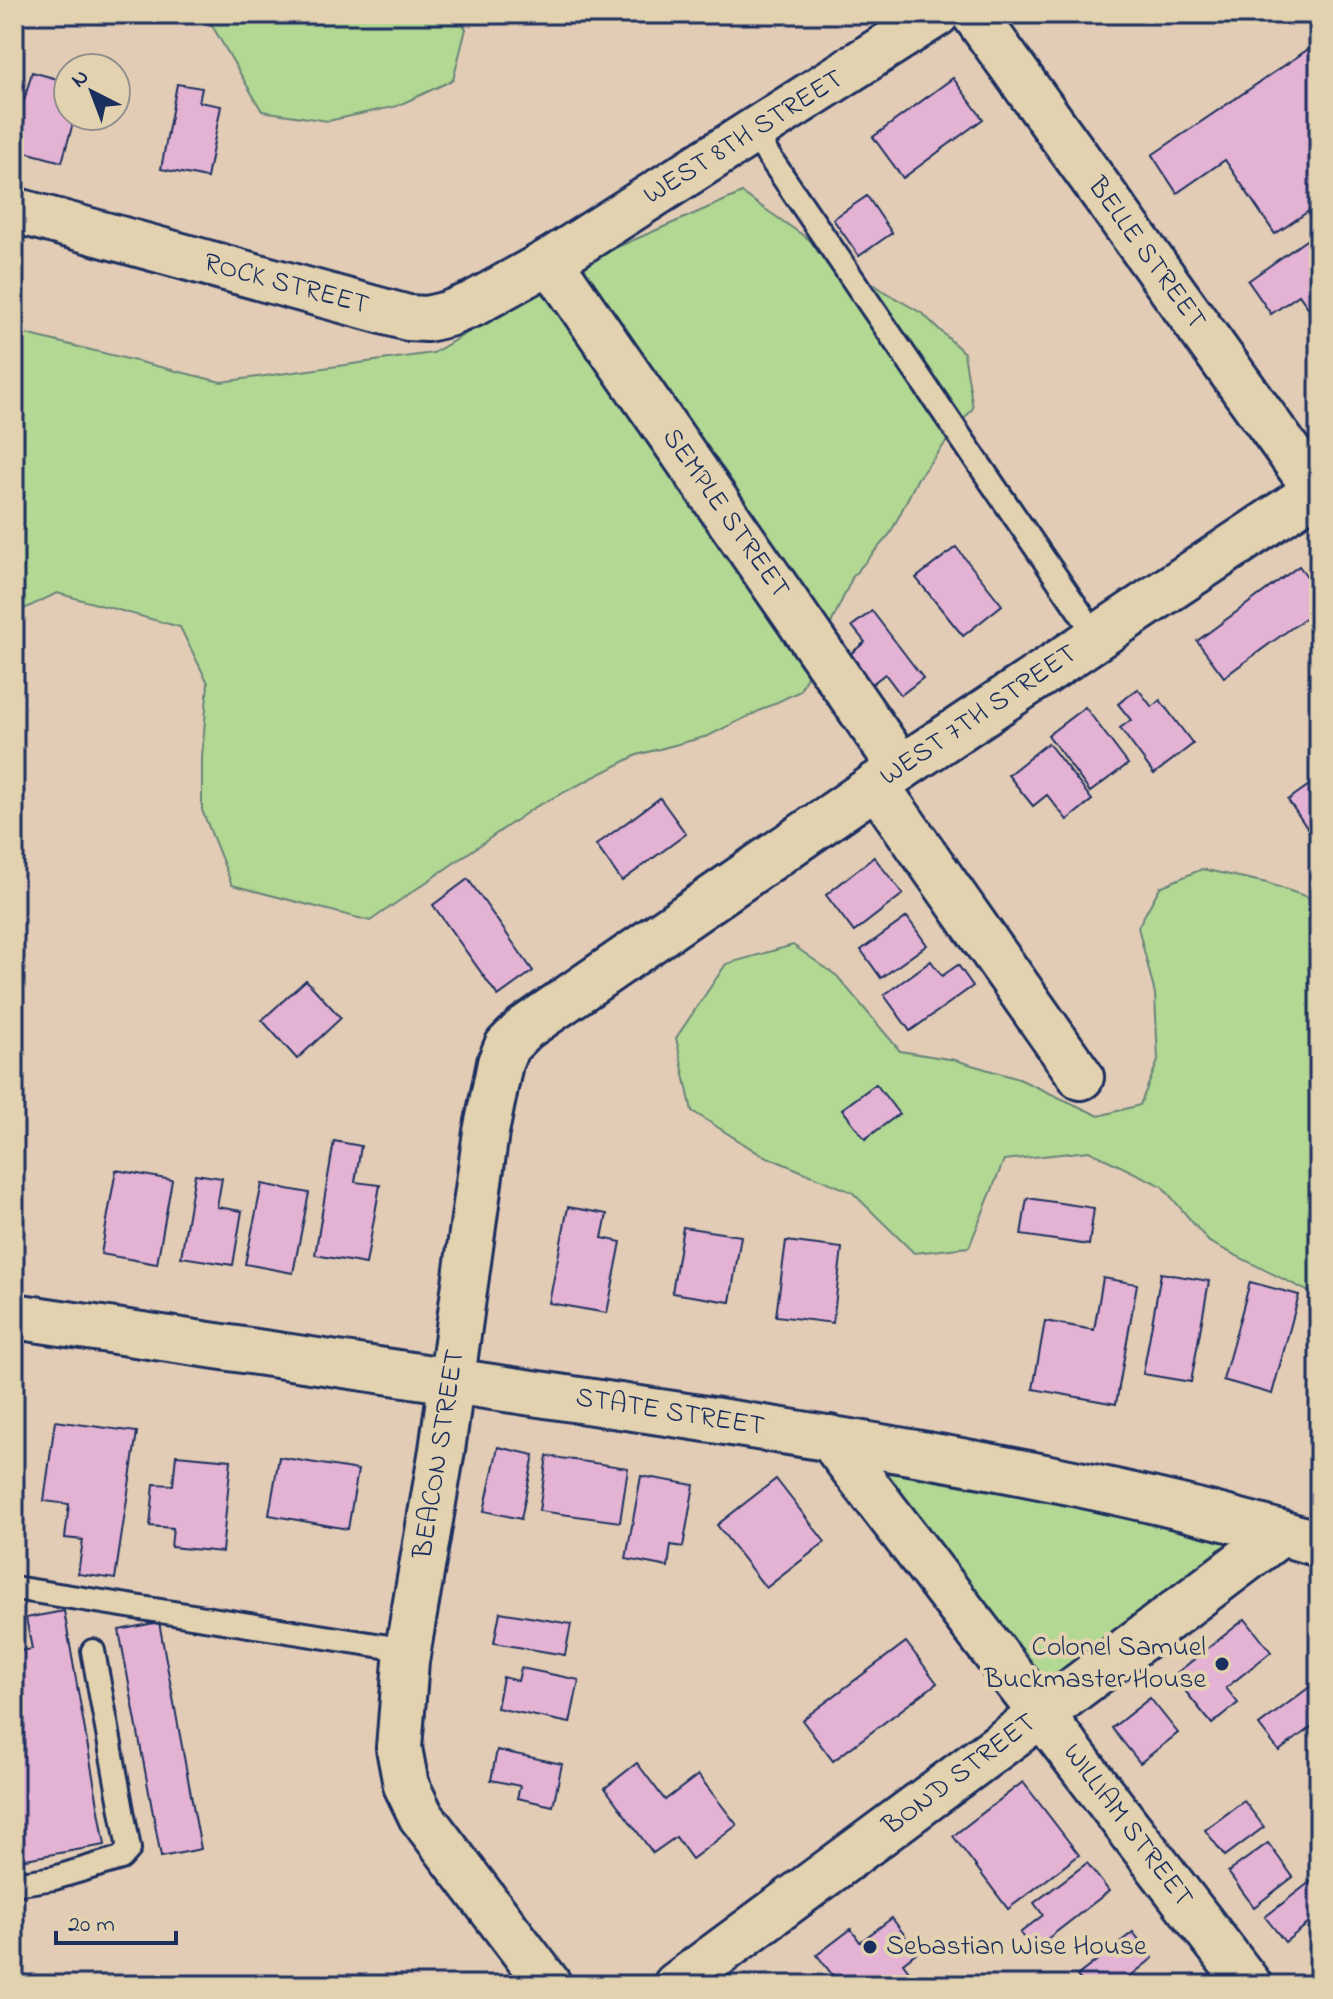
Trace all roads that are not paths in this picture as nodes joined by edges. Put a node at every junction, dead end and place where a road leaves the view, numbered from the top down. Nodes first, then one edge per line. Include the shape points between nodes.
1 (937, 14) edge
2 (974, 14) edge
3 (753, 133) junction
4 (14, 210) edge
5 (550, 261) junction
6 (1318, 491) edge
7 (1097, 637) junction
8 (888, 776) junction
9 (641, 948) joint
10 (1081, 1077) dead end
11 (14, 1316) edge
12 (452, 1380) junction
13 (830, 1438) junction
14 (1300, 1538) edge
15 (14, 1588) edge
16 (408, 1650) junction
17 (93, 1651) dead end
18 (1042, 1714) junction
19 (14, 1884) edge
20 (549, 1985) edge
21 (676, 1985) edge
22 (1249, 1985) edge

1 - 3 street, WEST 8TH STREET
2 - 6 street, BELLE STREET
3 - 5 street, WEST 8TH STREET
3 - 7 lane
4 - 5 street, ROCK STREET via 408,318 438,317 473,304
5 - 8 street, SEMPLE STREET
6 - 7 street, WEST 7TH STREET
7 - 8 street, WEST 7TH STREET
8 - 9 street, WEST 7TH STREET
8 - 10 street, SEMPLE STREET
9 - 12 street, BEACON STREET via 507,1046 486,1132
11 - 12 street, STATE STREET
12 - 13 street, STATE STREET
12 - 16 street, BEACON STREET
13 - 14 street, STATE STREET via 1044,1476
13 - 18 street, WILLIAM STREET
14 - 18 street, BOND STREET
15 - 16 lane
16 - 20 street, BEACON STREET via 399,1748 406,1785 421,1816
17 - 19 lane via 129,1849 108,1862
18 - 21 street, BOND STREET
18 - 22 street, WILLIAM STREET

